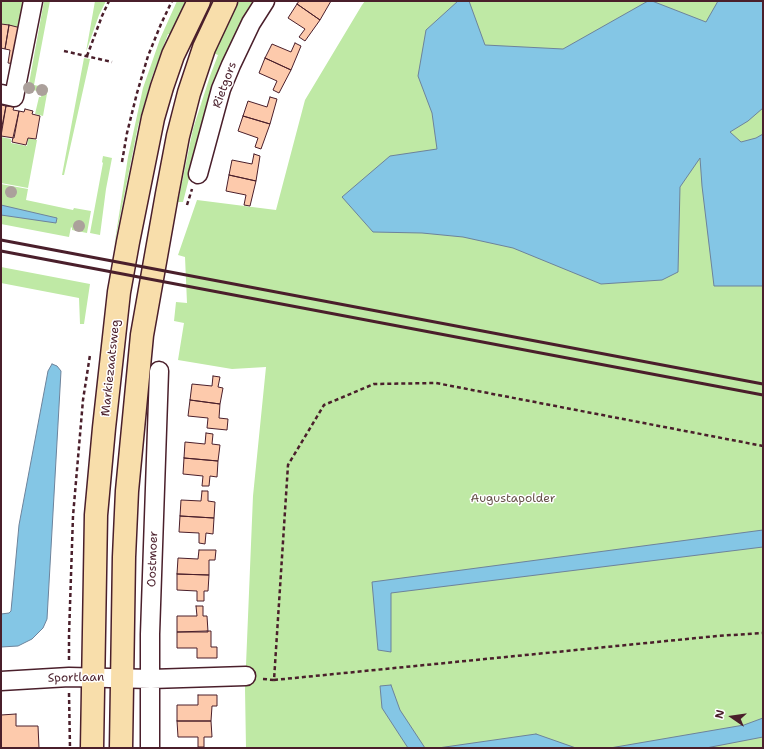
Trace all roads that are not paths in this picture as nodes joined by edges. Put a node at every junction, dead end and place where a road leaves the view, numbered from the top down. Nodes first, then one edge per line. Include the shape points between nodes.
1 (33, 1) edge
2 (199, 1) edge
3 (226, 1) edge
4 (265, 1) edge
5 (1, 94) edge
6 (198, 174) dead end
7 (159, 371) dead end
8 (246, 676) road end
9 (94, 678) junction
10 (122, 678) junction
11 (150, 678) junction
12 (1, 681) edge
13 (92, 748) edge
14 (121, 748) edge
15 (150, 748) edge

1 - 5 street via 14,97
2 - 9 main road, Markiezaatsweg via 173,55 153,118 119,292 96,516
3 - 10 main road via 204,48 178,136 144,327 127,491
4 - 6 street, Rietgors via 251,23 221,89
7 - 11 street, Oostmoer
8 - 11 street, Sportlaan
9 - 10 street, Sportlaan
9 - 12 street, Sportlaan
9 - 13 main road, Markiezaatsweg
10 - 11 street, Sportlaan
10 - 14 main road
11 - 15 street, Oostmoer

